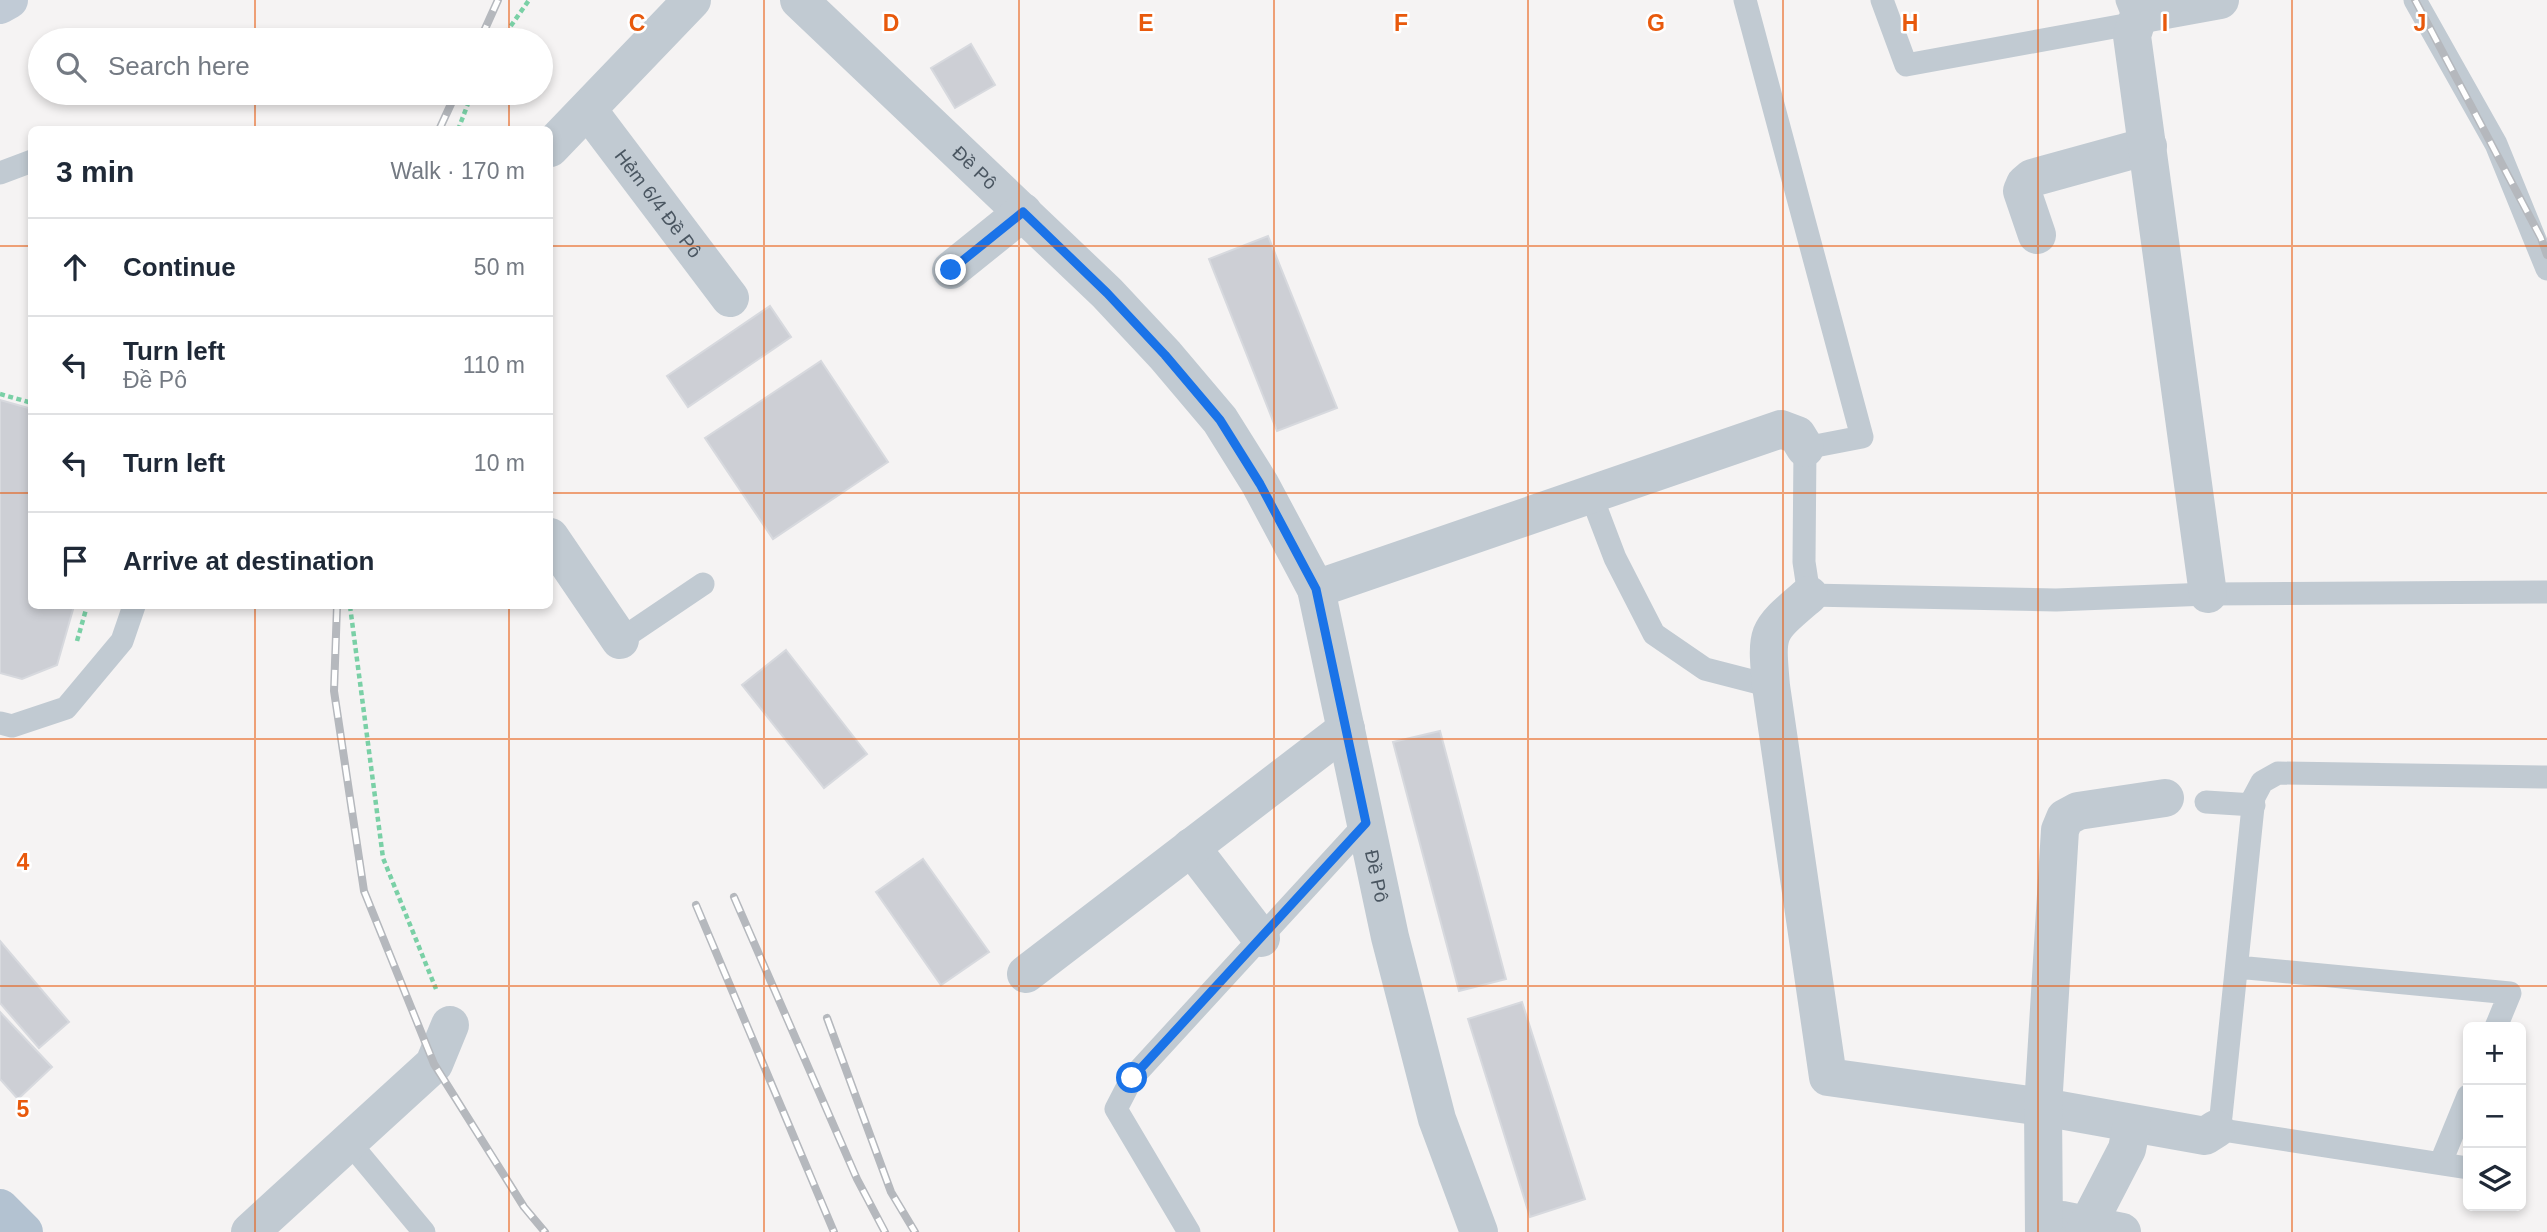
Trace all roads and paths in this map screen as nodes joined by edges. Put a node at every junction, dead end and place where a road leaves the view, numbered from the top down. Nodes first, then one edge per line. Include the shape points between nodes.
1 (9, 0) edge
2 (529, 0) edge
3 (692, 0) edge
4 (799, 0) edge
5 (1745, 0) edge
6 (1882, 0) edge
7 (2220, 0) edge
8 (2415, 0) edge
9 (0, 5) edge
10 (2131, 12) edge
11 (509, 28) edge
12 (467, 105) edge
13 (588, 110) junction
14 (460, 126) edge
15 (553, 145) edge
16 (2148, 146) junction
17 (28, 162) edge
18 (0, 173) edge
19 (1023, 212) junction
20 (2037, 235) dead end
21 (2547, 269) edge
22 (951, 270) dead end
23 (730, 298) dead end
24 (0, 394) edge
25 (28, 402) edge
26 (1805, 448) junction
27 (1591, 495) junction
28 (553, 541) edge
29 (704, 584) dead end
30 (1316, 589) junction
31 (2547, 592) edge
32 (2208, 594) junction
33 (1809, 595) junction
34 (133, 609) edge
35 (350, 609) edge
36 (620, 640) joint
37 (1771, 686) junction
38 (0, 723) edge
39 (1346, 729) junction
40 (2547, 777) edge
41 (2165, 798) dead end
42 (2206, 802) dead end
43 (2254, 806) junction
44 (1366, 823) junction
45 (1191, 847) junction
46 (1261, 938) junction
47 (2237, 967) junction
48 (1026, 974) dead end
49 (2498, 1022) edge
50 (450, 1025) joint
51 (2043, 1107) junction
52 (2463, 1108) edge
53 (2132, 1124) junction
54 (2216, 1129) junction
55 (349, 1142) junction
56 (2441, 1162) junction
57 (2463, 1166) edge
58 (0, 1208) edge
59 (2044, 1224) edge
60 (2097, 1229) edge
61 (24, 1232) edge
62 (250, 1232) edge
63 (424, 1232) edge
64 (1189, 1232) edge
65 (1479, 1232) edge

1 - 9 street
2 - 11 path
3 - 13 street
4 - 19 street, Đề Pô
5 - 26 lane via 1862,437
6 - 10 lane via 1906,65
7 - 10 street via 2143,14
8 - 21 lane via 2496,144
10 - 16 street
12 - 14 path
13 - 15 street
13 - 23 street, Hẻm 6/4 Đề Pô
16 - 20 street via 2032,178 2022,191
16 - 32 street
17 - 18 lane
19 - 22 street
19 - 30 street, Đề Pô via 1107,293 1220,420
24 - 25 path
26 - 27 street via 1797,435 1781,429
26 - 33 lane via 1804,562
27 - 30 street
27 - 37 lane via 1615,558 1654,634 1705,669
28 - 36 street
29 - 36 lane
30 - 39 street, Đề Pô
31 - 32 lane
32 - 33 lane via 2056,600
33 - 37 street via 1776,624 1767,644
34 - 38 lane via 122,641 66,708 12,726
35 - 50 path via 383,858
37 - 51 street via 1828,1077
39 - 44 street, Đề Pô
39 - 45 street
40 - 43 lane via 2278,773 2262,782
41 - 51 street via 2078,811 2065,818 2060,830
42 - 43 lane
43 - 47 lane
44 - 46 lane
44 - 65 street, Đề Pô via 1437,1119
45 - 46 street
45 - 48 street
46 - 64 lane via 1132,1078 1115,1109
47 - 49 lane via 2510,993
47 - 54 lane
50 - 55 street via 434,1064
51 - 53 street
51 - 59 street
52 - 56 lane
53 - 54 street via 2205,1136
53 - 60 street
54 - 56 lane
55 - 62 street
55 - 63 lane
56 - 57 lane
58 - 61 main road
59 - 60 street

